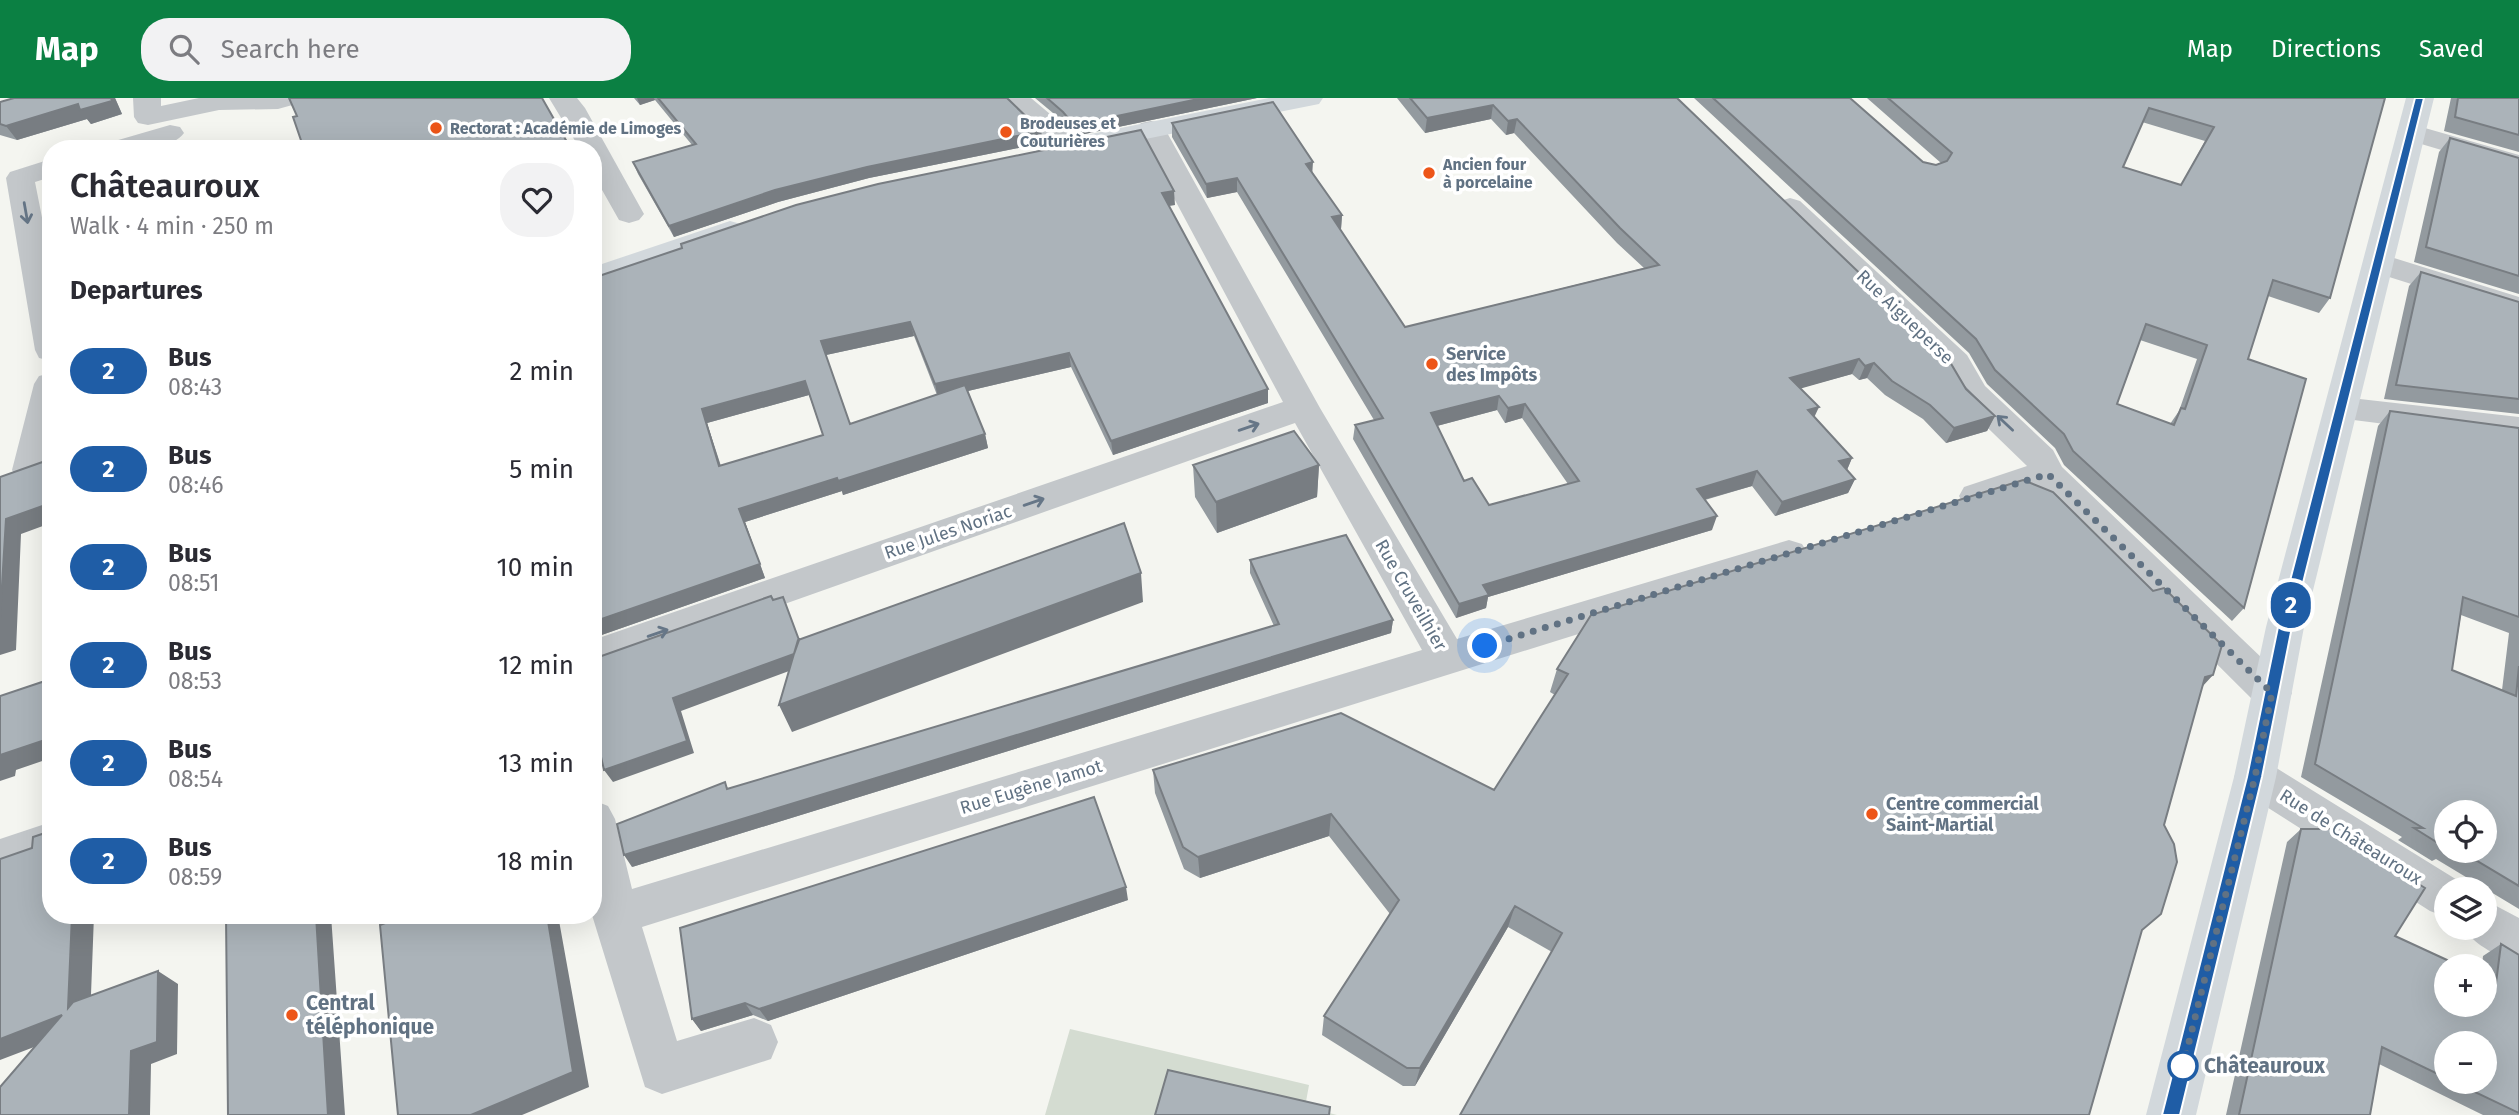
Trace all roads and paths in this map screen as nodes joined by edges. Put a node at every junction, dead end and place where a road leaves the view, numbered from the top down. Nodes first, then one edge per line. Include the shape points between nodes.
1 (286, 98) edge
2 (563, 98) edge
3 (1015, 98) edge
4 (1308, 98) edge
5 (222, 100) edge
6 (2415, 115) edge
7 (161, 122) edge
8 (1151, 129) junction
9 (132, 140) edge
10 (589, 140) edge
11 (2519, 144) edge
12 (1054, 150) joint
13 (602, 164) edge
14 (2519, 164) edge
15 (42, 172) edge
16 (1765, 183) edge
17 (629, 214) dead end
18 (750, 223) edge
19 (42, 255) edge
20 (2378, 263) junction
21 (602, 275) edge
22 (2519, 308) edge
23 (1303, 408) junction
24 (2342, 409) junction
25 (42, 417) edge
26 (2519, 429) edge
27 (27, 471) edge
28 (2048, 474) junction
29 (1949, 505) edge
30 (1817, 545) edge
31 (602, 653) edge
32 (1447, 658) junction
33 (2272, 693) junction
34 (2255, 777) junction
35 (42, 844) edge
36 (602, 858) edge
37 (0, 859) edge
38 (2434, 889) edge
39 (615, 915) junction
40 (2497, 929) edge
41 (2519, 943) edge
42 (754, 1042) dead end
43 (2171, 1115) edge

1 - 5 street
2 - 10 street
3 - 12 street via 1054,131
4 - 8 main road
5 - 7 street
6 - 11 street
6 - 14 street
6 - 20 main road
7 - 9 street
8 - 12 main road
8 - 23 street, Rue Cruveilhier
13 - 17 street
15 -> 19 street via 20,178
28 -> 16 street, Rue Aigueperse via 2041,459 1973,394 1955,363
18 - 21 main road
20 - 22 street
20 - 24 main road
31 -> 23 street, Rue Jules Noriac
23 - 32 street, Rue Cruveilhier
24 - 26 street
24 - 33 main road
25 - 27 street
28 - 29 street
28 - 33 street, Rue Aigueperse
30 - 32 street, Rue Cruveilhier
32 - 39 street, Rue Eugène Jamot
33 - 34 main road
34 - 38 street, Rue de Châteauroux
34 - 43 main road
35 - 37 street
36 - 39 street
39 - 42 street via 662,1070
40 - 41 street

